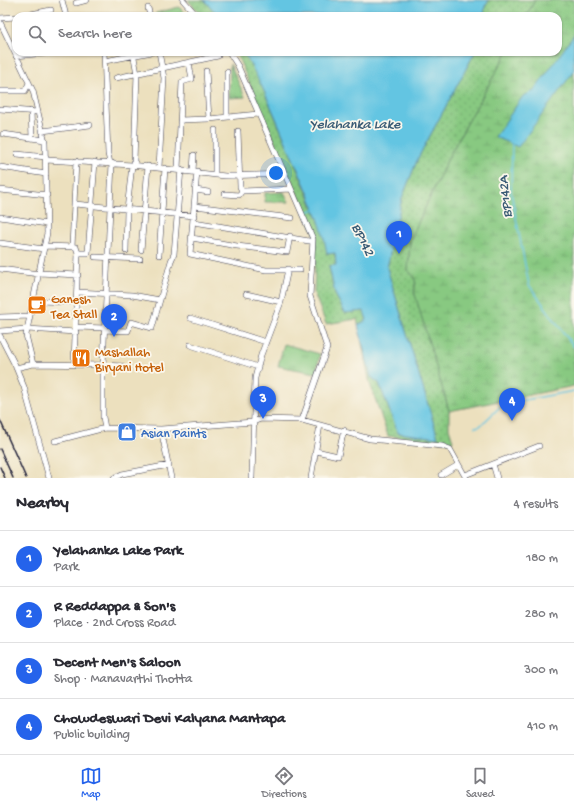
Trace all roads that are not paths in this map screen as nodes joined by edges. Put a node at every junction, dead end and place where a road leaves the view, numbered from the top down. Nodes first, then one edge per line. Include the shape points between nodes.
1 (62, 0) edge
2 (87, 0) edge
3 (183, 0) edge
4 (76, 4) dead end
5 (148, 8) dead end
6 (51, 10) dead end
7 (41, 12) edge
8 (65, 12) edge
9 (149, 12) edge
10 (194, 12) edge
11 (12, 17) edge
12 (0, 18) edge
13 (0, 22) edge
14 (12, 48) edge
15 (16, 56) edge
16 (104, 56) edge
17 (125, 56) edge
18 (133, 56) edge
19 (160, 56) edge
20 (218, 56) dead end
21 (232, 56) edge
22 (105, 61) junction
23 (189, 63) junction
24 (162, 69) junction
25 (206, 71) dead end
26 (227, 72) dead end
27 (137, 74) junction
28 (116, 78) dead end
29 (29, 83) junction
30 (0, 91) edge
31 (0, 109) edge
32 (31, 111) junction
33 (38, 112) junction
34 (258, 114) junction
35 (228, 117) junction
36 (209, 119) junction
37 (180, 120) junction
38 (90, 125) dead end
39 (215, 130) dead end
40 (42, 131) junction
41 (238, 131) dead end
42 (3, 134) dead end
43 (32, 138) junction
44 (45, 140) junction
45 (16, 154) dead end
46 (194, 155) dead end
47 (46, 159) junction
48 (76, 161) junction
49 (94, 162) junction
50 (111, 163) junction
51 (134, 165) junction
52 (148, 166) junction
53 (0, 167) edge
54 (162, 168) junction
55 (179, 169) junction
56 (195, 171) junction
57 (46, 174) junction
58 (215, 174) junction
59 (284, 174) junction
60 (240, 176) junction
61 (291, 189) junction
62 (0, 190) edge
63 (196, 190) junction
64 (242, 191) junction
65 (208, 192) dead end
66 (225, 194) dead end
67 (47, 196) junction
68 (74, 204) junction
69 (92, 204) junction
70 (195, 206) junction
71 (109, 208) junction
72 (127, 210) junction
73 (144, 212) junction
74 (161, 213) junction
75 (178, 214) junction
76 (0, 217) edge
77 (292, 218) dead end
78 (194, 219) junction
79 (47, 224) junction
80 (290, 236) junction
81 (192, 238) junction
82 (309, 241) dead end
83 (0, 243) edge
84 (72, 247) junction
85 (44, 248) junction
86 (141, 250) dead end
87 (126, 251) dead end
88 (78, 253) junction
89 (159, 255) dead end
90 (95, 257) dead end
91 (107, 257) junction
92 (140, 259) dead end
93 (0, 269) edge
94 (288, 269) junction
95 (300, 270) dead end
96 (39, 274) junction
97 (78, 275) junction
98 (77, 292) junction
99 (106, 293) junction
100 (246, 294) dead end
101 (160, 300) junction
102 (33, 301) junction
103 (77, 302) junction
104 (281, 302) junction
105 (30, 316) junction
106 (0, 317) edge
107 (190, 318) dead end
108 (27, 329) junction
109 (77, 329) junction
110 (105, 329) junction
111 (0, 331) edge
112 (0, 336) edge
113 (266, 342) junction
114 (190, 345) dead end
115 (74, 363) junction
116 (33, 364) junction
117 (103, 365) junction
118 (122, 366) dead end
119 (258, 367) junction
120 (16, 368) junction
121 (302, 420) junction
122 (253, 422) junction
123 (320, 425) junction
124 (105, 428) junction
125 (161, 429) junction
126 (344, 430) junction
127 (55, 440) dead end
128 (539, 446) dead end
129 (316, 451) junction
130 (493, 464) junction
131 (168, 465) junction
132 (458, 465) junction
133 (441, 474) dead end
134 (465, 477) edge
135 (49, 478) edge
136 (114, 478) edge
137 (171, 478) edge
138 (252, 478) edge
139 (311, 478) edge
140 (496, 478) edge

1 - 8 street
2 - 4 street
3 - 10 street
5 - 9 street
6 - 7 street
11 - 12 street
13 - 14 street
15 - 29 street
16 - 22 street
17 - 22 street
18 - 27 street
19 - 24 street
20 - 23 street
21 - 34 street
22 - 50 street via 108,154
23 - 24 street
23 - 37 street via 192,79 182,82
24 - 27 street
24 - 54 street
25 - 36 street
26 - 35 street
27 - 28 street
27 - 51 street
29 - 30 street via 25,91
29 - 33 street
31 - 32 street
32 - 33 street
32 - 43 street
33 - 40 street
34 - 35 street
34 - 59 street
35 - 36 street
36 - 37 street
37 - 55 street
38 - 40 street
39 - 58 street
40 - 44 street
41 - 60 street
42 - 43 street
43 - 44 street
44 - 47 street
45 - 47 street
46 - 56 street
47 - 48 street
47 - 57 street
48 - 49 street
48 - 68 street
49 - 50 street
49 - 69 street
50 - 51 street
50 - 71 street
51 - 52 street
51 - 72 street
52 - 54 street
52 - 73 street
53 - 57 street
54 - 55 street
54 - 74 street
55 - 56 street
55 - 75 street
56 - 58 street
56 - 63 street
57 - 67 street
58 - 60 street
59 - 60 street
59 - 61 street
60 - 64 street
61 - 64 street
61 - 121 street via 313,239 310,296 327,348
62 - 67 street
63 - 65 street
63 - 70 street
64 - 66 street via 239,195
67 - 79 street
68 - 69 street
68 - 84 street
69 - 71 street
69 - 88 street via 88,253
70 - 77 street
70 - 78 street
71 - 72 street
71 - 91 street
72 - 73 street
72 - 87 street
73 - 74 street
73 - 86 street
74 - 75 street
74 - 89 street
75 - 78 street
75 - 101 street via 174,254
76 - 79 street
78 - 80 street via 261,234
78 - 81 street
79 - 85 street
80 - 81 street via 287,252
80 - 82 street
81 - 94 street via 190,254 266,270
83 - 85 street
84 - 85 street
84 - 88 street via 76,248
85 - 96 street
88 - 97 street
90 - 91 street
91 - 92 street
91 - 99 street
93 - 96 street
94 - 95 street
94 - 104 street
96 - 97 street
96 - 102 street
97 - 98 street
98 - 99 street
98 - 103 street
99 - 101 street
99 - 110 street
100 - 104 street
101 - 110 street via 152,328 131,322 128,331
102 - 103 street
102 - 105 street
103 - 109 street
104 - 113 street
105 - 106 street
105 - 108 street
107 - 113 street
108 - 109 street
108 - 111 street
108 - 116 street
109 - 110 street
109 - 115 street
110 - 117 street
112 - 120 street
113 - 119 street
114 - 119 street
115 - 116 street
115 - 117 street
116 - 120 street
117 - 118 street
117 - 124 street
119 - 122 street
120 - 135 street via 24,387
121 - 122 street via 261,419
121 - 123 street
122 - 125 street
122 - 138 street
123 - 126 street
123 - 129 street
124 - 125 street
124 - 127 street
125 - 131 street
126 - 129 street via 338,456
126 - 132 street via 370,439 442,446 450,449
128 - 130 street
129 - 139 street
130 - 134 street
130 - 140 street
131 - 136 street via 122,474
131 - 137 street
132 - 133 street
132 - 134 street

